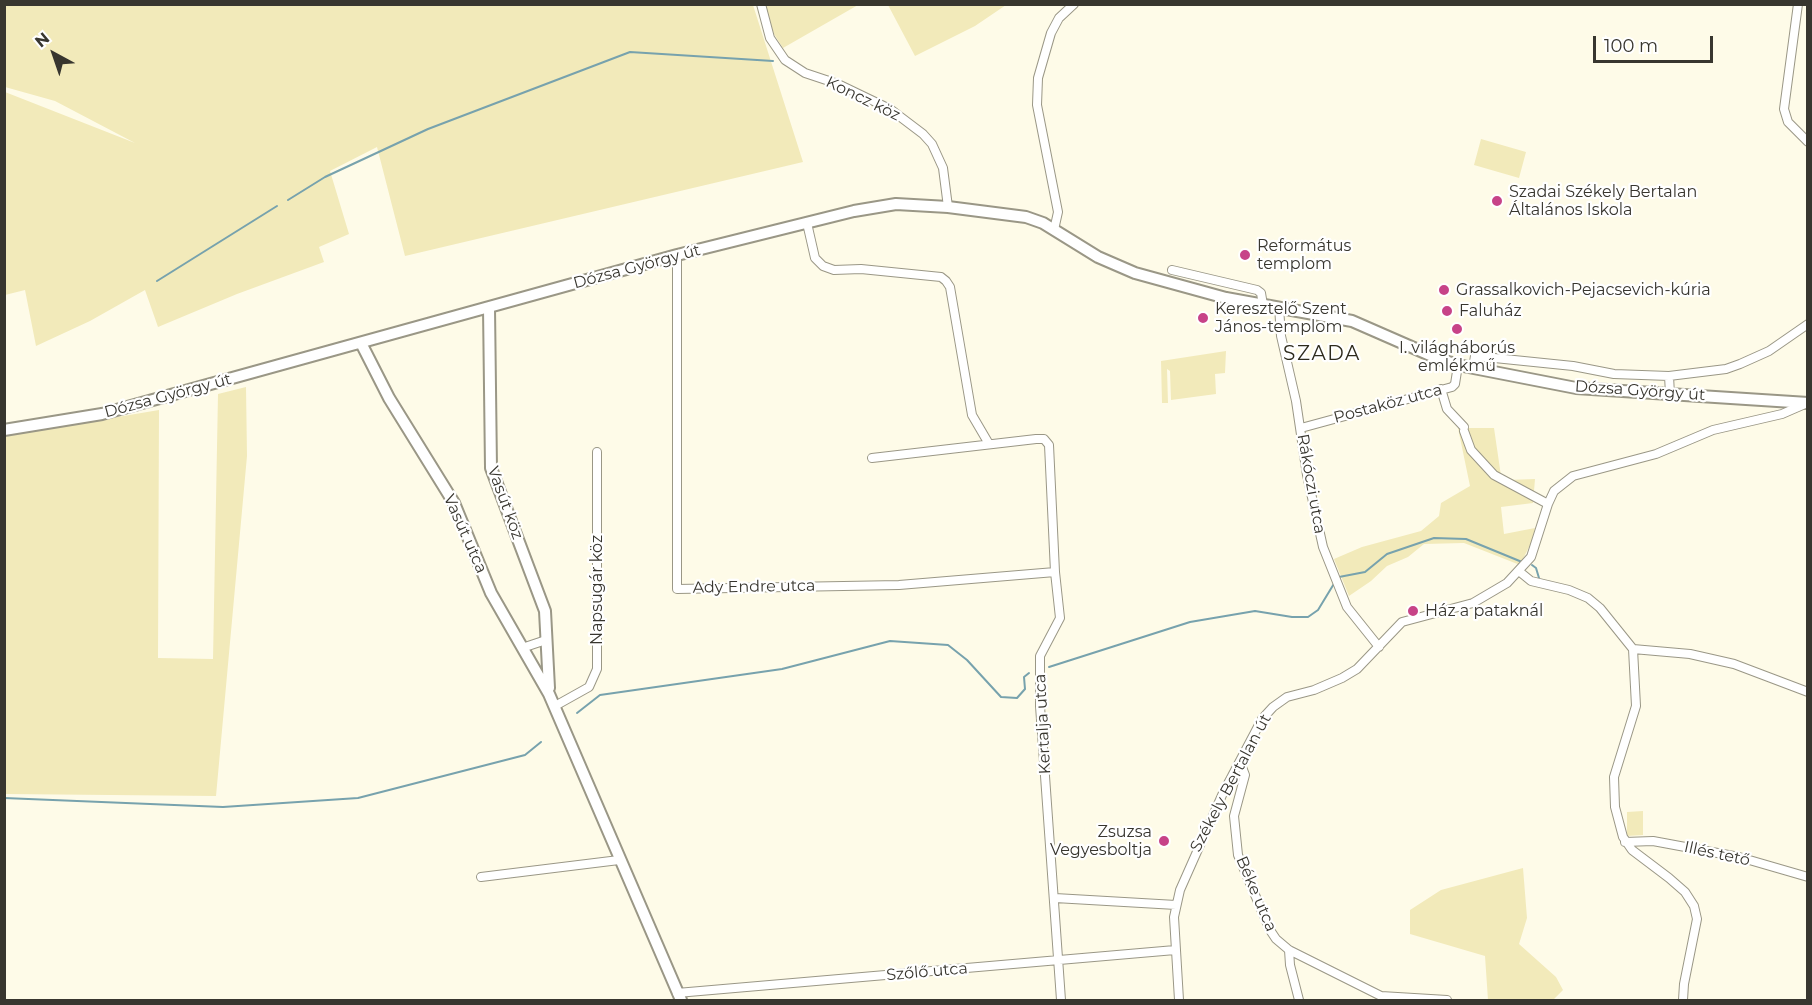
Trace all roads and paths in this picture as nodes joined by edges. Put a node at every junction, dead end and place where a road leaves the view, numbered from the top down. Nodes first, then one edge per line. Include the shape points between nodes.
1 (761, 4) edge
2 (1074, 4) edge
3 (1798, 4) edge
4 (1808, 142) edge
5 (948, 207) junction
6 (807, 223) junction
7 (1054, 230) junction
8 (677, 255) junction
9 (1172, 270) dead end
10 (1263, 305) junction
11 (1279, 307) junction
12 (489, 308) junction
13 (1808, 324) edge
14 (361, 343) junction
15 (1458, 364) junction
16 (1473, 368) junction
17 (1669, 376) junction
18 (1437, 390) junction
19 (1670, 394) junction
20 (1807, 403) edge
21 (1300, 428) junction
22 (4, 430) edge
23 (989, 444) junction
24 (597, 452) dead end
25 (872, 458) dead end
26 (1548, 504) junction
27 (1055, 572) junction
28 (1520, 572) junction
29 (546, 640) junction
30 (1379, 646) junction
31 (525, 647) junction
32 (1633, 649) junction
33 (1808, 692) edge
34 (549, 694) junction
35 (555, 706) junction
36 (1240, 762) junction
37 (1625, 842) junction
38 (619, 860) junction
39 (481, 877) dead end
40 (1808, 877) edge
41 (1055, 898) junction
42 (1176, 905) junction
43 (1176, 950) junction
44 (1289, 950) junction
45 (1057, 961) junction
46 (679, 997) edge
47 (1061, 1000) edge
48 (1179, 1000) edge
49 (1299, 1000) edge
50 (1447, 1000) edge
51 (1683, 1000) edge

1 - 5 street, Koncz köz via 770,38 785,60 805,73 890,109 932,144 943,168
2 - 7 street via 1059,18 1051,33 1038,78 1037,105 1058,212
3 - 4 street via 1784,109 1788,122
5 - 6 main road, Dózsa György út via 896,204
5 - 7 main road, Dózsa György út via 1026,216
6 - 8 main road, Dózsa György út
6 - 23 street via 815,258 823,266 941,277 946,281 972,415
7 - 10 main road, Dózsa György út via 1098,257 1135,273
8 - 12 main road, Dózsa György út
8 - 27 street, Ady Endre utca via 677,589 899,585
9 - 10 street via 1257,290
10 - 11 main road, Dózsa György út
11 - 15 main road, Dózsa György út via 1352,321
11 - 21 street, Rákóczi utca
12 - 14 main road, Dózsa György út
12 - 29 main road, Vasút köz via 490,468 540,593
13 - 17 street via 1769,351 1740,364
14 - 22 main road, Dózsa György út via 102,414
14 - 31 main road, Vasút utca via 389,398 454,503 492,593
15 - 16 main road, Dózsa György út
15 - 18 street, Postaköz utca via 1454,386
16 - 17 street, Dózsa György út via 1475,356 1614,374
16 - 19 main road, Dózsa György út via 1575,387
17 - 19 street
18 - 21 street, Postaköz utca
18 - 26 street via 1464,429 1471,450 1494,475
19 - 20 main road, Dózsa György út
20 - 26 street, Székely Bertalan út via 1782,414 1713,430 1656,454 1573,477 1554,491
21 - 30 street, Rákóczi utca via 1318,526 1338,588 1355,619
23 - 25 street, Kertalja utca
23 - 27 street, Kertalja utca via 1044,439 1049,445
24 - 35 street, Napsugár köz via 597,669 589,687
26 - 28 street, Székely Bertalan út via 1535,548
27 - 41 street, Kertalja utca via 1060,618 1040,656 1040,696
28 - 30 street, Székely Bertalan út via 1486,598 1402,622
28 - 32 street via 1540,585 1588,598
29 - 31 street
29 - 34 main road, Vasút köz
30 - 36 street, Székely Bertalan út via 1357,669 1342,678 1287,697 1273,706
31 - 34 main road, Vasút utca
32 - 33 street via 1690,654 1734,664
32 - 37 street via 1636,706 1619,756 1613,792
34 - 35 main road, Vasút utca
35 - 38 main road, Vasút utca
36 - 42 street, Székely Bertalan út via 1201,837
36 - 44 street, Béke utca via 1245,775 1234,816 1238,855 1270,930
37 - 40 street, Illés tető via 1653,841 1739,857
37 - 51 street via 1685,892 1694,906 1697,919
38 - 39 street
38 - 46 main road, Vasút utca
41 - 42 street
41 - 45 street, Kertalja utca
42 - 43 street, Székely Bertalan út
43 - 45 street, Szőlő utca
43 - 48 street, Székely Bertalan út
44 - 49 street, Béke utca
44 - 50 street, Béke utca via 1381,996
45 - 46 street, Szőlő utca
45 - 47 street, Kertalja utca

